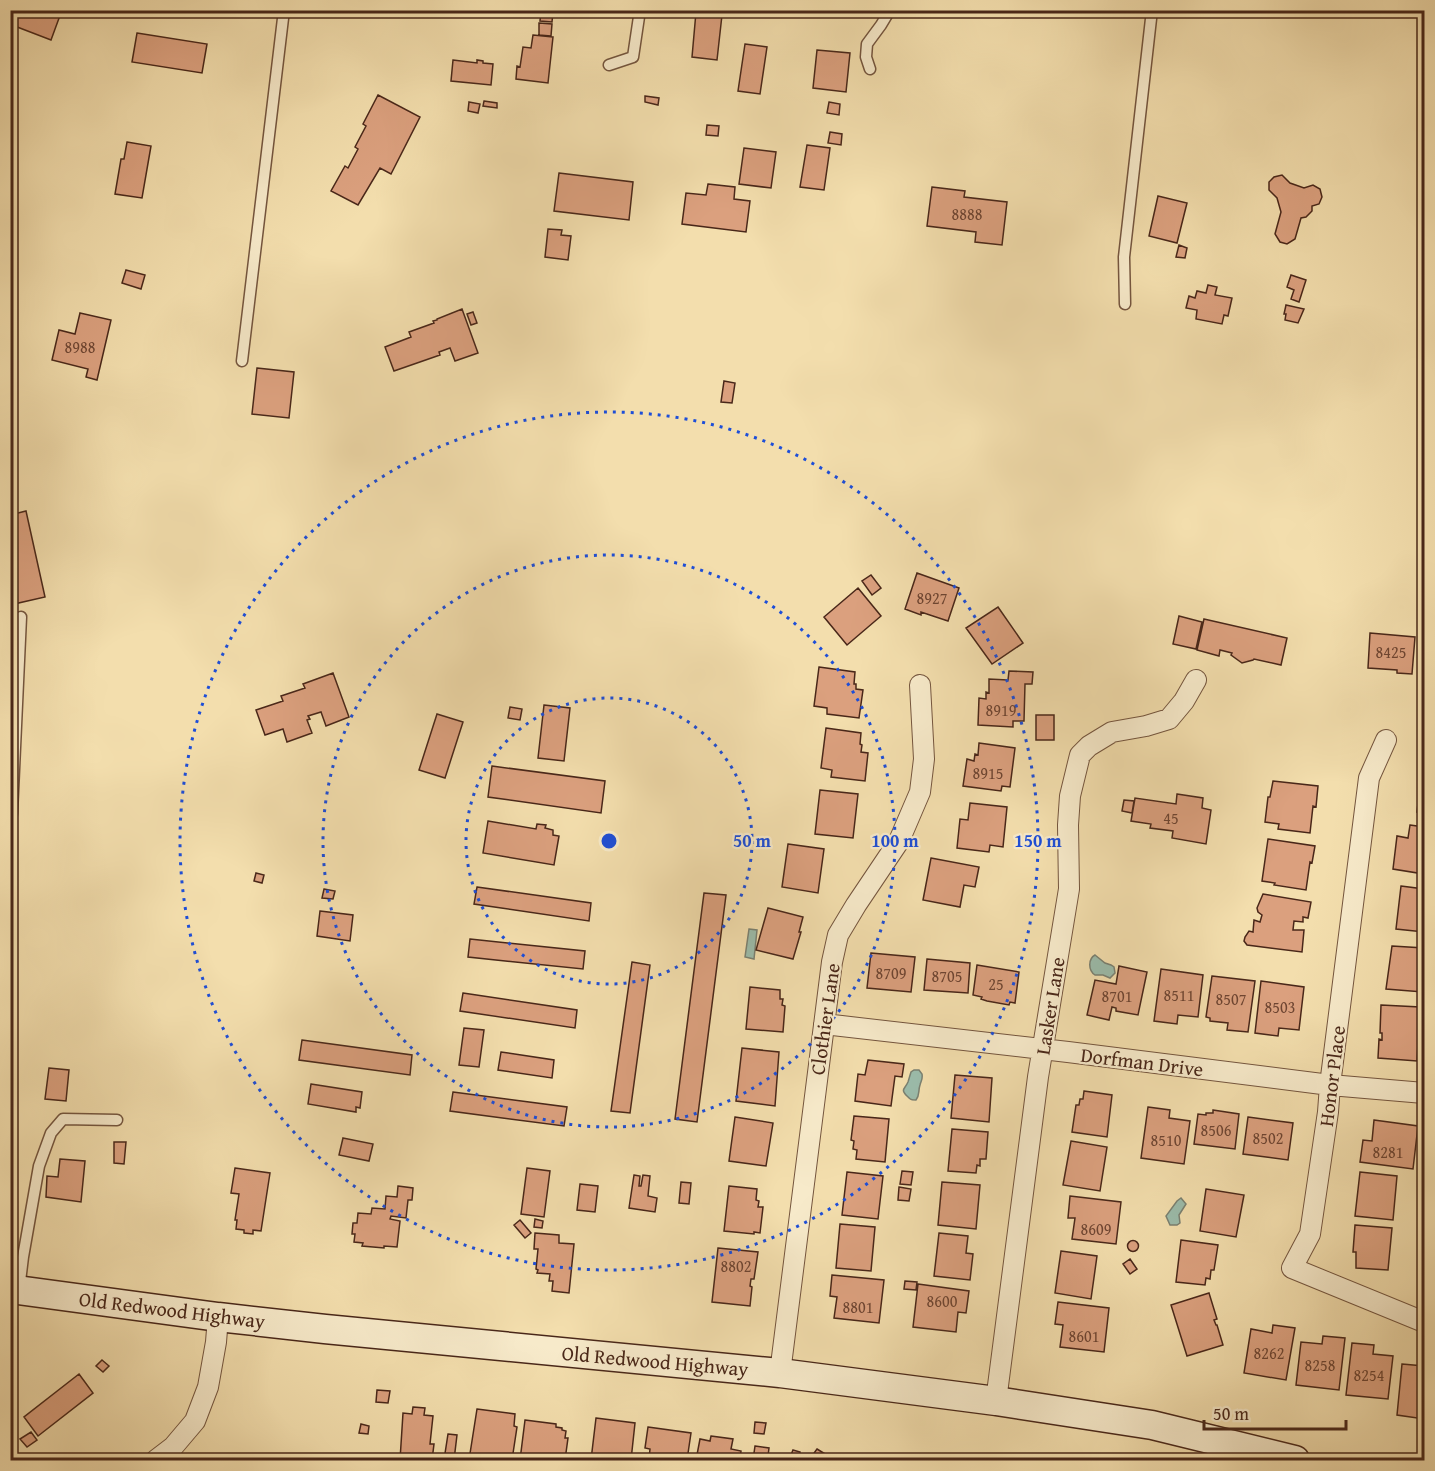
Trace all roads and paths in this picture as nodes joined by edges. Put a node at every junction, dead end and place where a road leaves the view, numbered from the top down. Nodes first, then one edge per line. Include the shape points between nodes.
1 (284, 10) edge
2 (640, 10) edge
3 (890, 10) edge
4 (1152, 10) edge
5 (609, 65) dead end
6 (870, 69) dead end
7 (1125, 304) dead end
8 (242, 361) dead end
9 (21, 617) dead end
10 (1196, 681) dead end
11 (920, 685) dead end
12 (1386, 740) dead end
13 (10, 827) edge
14 (824, 1024) junction
15 (1042, 1049) junction
16 (1330, 1085) junction
17 (1425, 1093) edge
18 (117, 1120) dead end
19 (15, 1290) edge
20 (218, 1317) junction
21 (1425, 1322) edge
22 (780, 1373) junction
23 (996, 1401) junction
24 (156, 1461) edge
25 (1295, 1461) edge

1 - 8 lane
2 - 5 lane via 633,57
3 - 6 lane via 867,44
4 - 7 lane via 1124,257
9 - 13 lane
10 - 15 street, Lasker Lane via 1169,718 1112,732 1080,755 1070,796 1069,889
11 - 14 street, Clothier Lane via 924,759 920,792 899,841 838,935
12 - 16 street, Honor Place via 1369,778
14 - 15 street, Dorfman Drive
14 - 22 street, Clothier Lane
15 - 16 street, Dorfman Drive
15 - 23 street, Lasker Lane
16 - 17 street, Dorfman Drive
16 - 21 street, Honor Place via 1310,1234 1292,1268
18 - 19 lane via 63,1119 51,1133 39,1166
19 - 20 main road, Old Redwood Highway
20 - 22 main road, Old Redwood Highway
20 - 24 street via 208,1386 195,1421
22 - 23 main road, Old Redwood Highway
23 - 25 main road, Old Redwood Highway via 1152,1425

